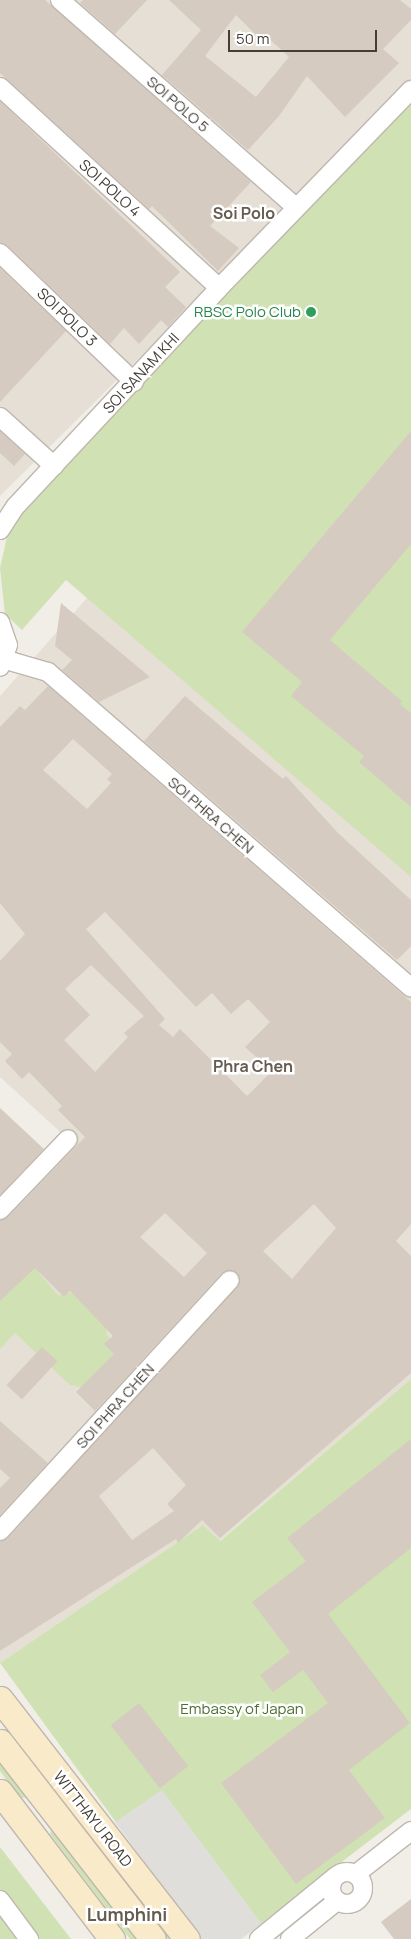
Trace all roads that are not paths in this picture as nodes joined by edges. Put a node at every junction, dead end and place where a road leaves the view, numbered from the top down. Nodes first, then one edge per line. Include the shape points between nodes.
1 (60, 0) edge
2 (0, 87) edge
3 (411, 90) edge
4 (296, 208) junction
5 (0, 253) edge
6 (219, 288) junction
7 (134, 382) junction
8 (0, 417) edge
9 (54, 466) junction
10 (0, 530) edge
11 (0, 622) edge
12 (2, 663) edge
13 (411, 987) edge
14 (68, 1139) dead end
15 (0, 1210) edge
16 (230, 1280) dead end
17 (0, 1531) edge
18 (0, 1699) edge
19 (0, 1742) edge
20 (0, 1792) edge
21 (74, 1796) junction
22 (53, 1812) junction
23 (29, 1830) junction
24 (411, 1832) edge
25 (356, 1874) junction
26 (335, 1877) junction
27 (0, 1900) edge
28 (337, 1901) junction
29 (29, 1939) edge
30 (112, 1939) edge
31 (153, 1939) edge
32 (187, 1939) edge
33 (259, 1939) edge
34 (290, 1939) edge

1 - 4 street, SOI POLO 5
2 - 6 street, SOI POLO 4
3 - 4 street, SOI SANAM KHI
4 - 6 street, SOI SANAM KHI
5 - 7 street, SOI POLO 3
6 - 7 street, SOI SANAM KHI
7 - 9 street, SOI SANAM KHI
8 - 9 street
9 - 10 street, SOI SANAM KHI via 15,507
11 - 12 street via 8,645
12 - 13 street, SOI PHRA CHEN via 48,672
14 - 15 street
16 - 17 street, SOI PHRA CHEN
18 - 21 main road, WITTHAYU ROAD
19 - 22 main road, WITTHAYU ROAD
20 - 23 main road
21 - 22 main road
21 - 32 main road, WITTHAYU ROAD
22 - 23 main road
22 - 31 main road, WITTHAYU ROAD
23 - 30 main road
24 - 25 street
25 - 26 street via 345,1872
25 - 28 street via 362,1882 361,1897 347,1904
26 - 28 street via 331,1892
26 - 33 street
27 - 29 street
28 - 34 street

